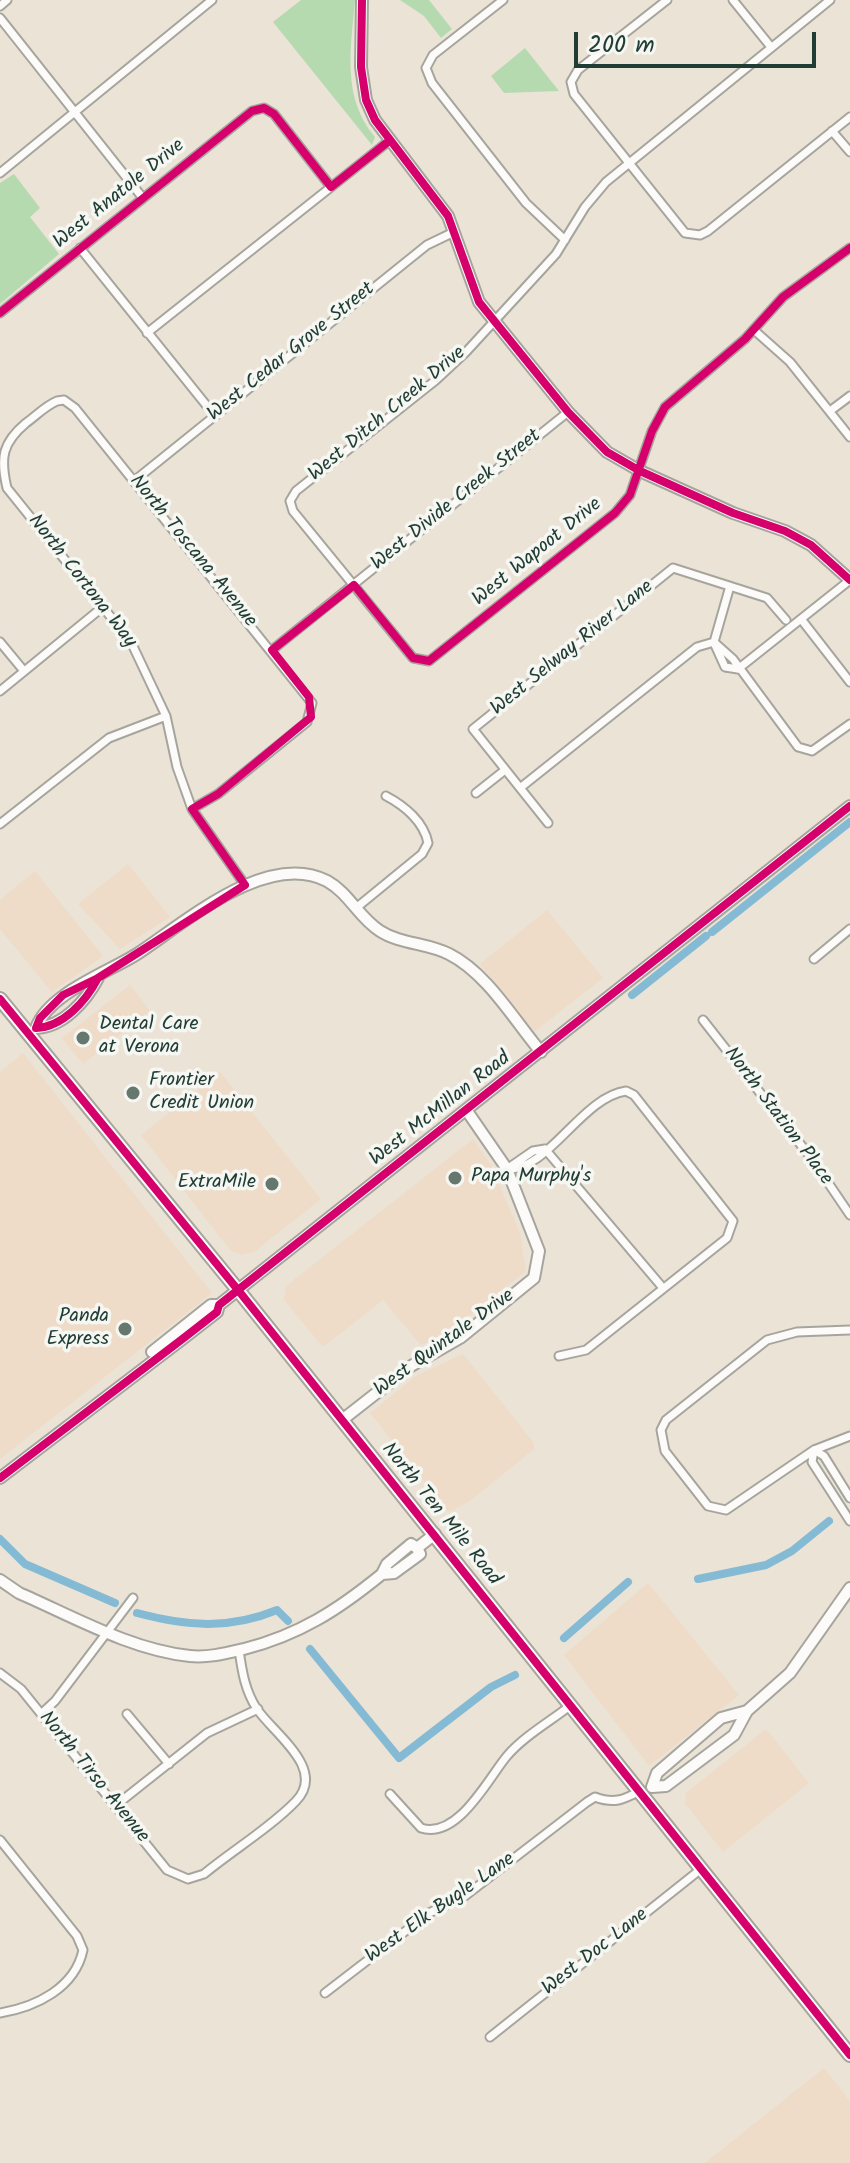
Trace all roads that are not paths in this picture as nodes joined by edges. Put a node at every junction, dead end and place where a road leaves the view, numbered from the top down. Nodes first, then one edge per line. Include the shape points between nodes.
1 (7, 0) edge
2 (212, 0) edge
3 (362, 0) edge
4 (667, 0) edge
5 (733, 0) edge
6 (830, 0) edge
7 (500, 1) edge
8 (0, 6) edge
9 (0, 18) edge
10 (771, 47) junction
11 (75, 112) junction
12 (850, 117) edge
13 (832, 131) junction
14 (389, 141) junction
15 (850, 152) edge
16 (628, 162) junction
17 (0, 173) edge
18 (331, 187) junction
19 (142, 197) junction
20 (454, 232) junction
21 (565, 240) junction
22 (80, 248) junction
23 (850, 248) edge
24 (0, 313) edge
25 (494, 321) junction
26 (754, 330) junction
27 (147, 333) junction
28 (850, 396) edge
29 (830, 411) junction
30 (568, 412) junction
31 (215, 416) junction
32 (850, 437) edge
33 (0, 469) edge
34 (640, 471) junction
35 (134, 481) junction
36 (850, 580) edge
37 (354, 585) junction
38 (730, 586) junction
39 (104, 606) junction
40 (801, 619) junction
41 (786, 620) dead end
42 (0, 642) edge
43 (714, 642) junction
44 (272, 650) junction
45 (738, 669) junction
46 (24, 671) junction
47 (850, 682) edge
48 (0, 691) edge
49 (166, 716) junction
50 (850, 724) edge
51 (505, 770) junction
52 (520, 788) junction
53 (476, 793) dead end
54 (386, 796) dead end
55 (850, 806) edge
56 (192, 809) junction
57 (548, 823) dead end
58 (0, 824) edge
59 (245, 885) junction
60 (356, 908) junction
61 (850, 929) edge
62 (814, 959) dead end
63 (98, 978) junction
64 (0, 999) edge
65 (703, 1020) dead end
66 (32, 1031) junction
67 (541, 1052) junction
68 (467, 1111) junction
69 (545, 1149) junction
70 (507, 1169) junction
71 (850, 1215) edge
72 (663, 1288) junction
73 (238, 1290) junction
74 (850, 1330) edge
75 (559, 1356) dead end
76 (342, 1420) junction
77 (850, 1436) edge
78 (814, 1450) junction
79 (0, 1478) edge
80 (850, 1498) edge
81 (850, 1521) edge
82 (435, 1534) junction
83 (0, 1580) edge
84 (850, 1588) edge
85 (133, 1598) dead end
86 (108, 1631) junction
87 (239, 1650) junction
88 (0, 1673) edge
89 (571, 1705) junction
90 (258, 1709) junction
91 (747, 1711) junction
92 (41, 1714) junction
93 (127, 1714) dead end
94 (169, 1764) junction
95 (645, 1791) junction
96 (390, 1794) dead end
97 (115, 1806) junction
98 (0, 1840) edge
99 (701, 1869) junction
100 (325, 1993) dead end
101 (0, 2013) edge
102 (490, 2037) dead end
103 (850, 2055) edge

1 - 8 street
2 - 11 street
3 - 14 street via 366,100
4 - 16 street via 578,70 571,82 574,94
5 - 10 street
6 - 10 street, West Ditch Creek Drive
7 - 21 street via 433,55 426,68 432,83 526,203
9 - 11 street
10 - 16 street, West Ditch Creek Drive
11 - 17 street
11 - 19 street
12 - 13 street
13 - 15 street
13 - 16 street via 708,231 692,236
14 - 18 street
14 - 20 street via 448,216
16 - 21 street, West Ditch Creek Drive via 585,207
18 - 19 street, West Anatole Drive via 264,108 252,111
18 - 27 street
19 - 22 street, West Anatole Drive
20 - 25 street via 479,302
20 - 31 street, West Cedar Grove Street via 427,245
21 - 25 street, West Ditch Creek Drive
22 - 24 street, West Anatole Drive
22 - 27 street
23 - 26 street, West Wapoot Drive via 783,297
25 - 30 street
25 - 37 street, West Ditch Creek Drive via 436,380 290,501 298,519
26 - 29 street via 790,362
26 - 34 street, West Wapoot Drive via 665,407
27 - 31 street
28 - 29 street
29 - 32 street
30 - 34 street via 607,452
30 - 37 street, West Divide Creek Street
31 - 35 street, West Cedar Grove Street
33 - 35 street, North Toscana Avenue via 1,450 9,438 50,404 64,400
33 - 39 street, North Cortona Way via 7,488
34 - 36 street via 785,531 823,554
34 - 37 street, West Wapoot Drive via 615,513 429,661 413,658
35 - 44 street, North Toscana Avenue
36 - 40 street
37 - 44 street, West Divide Creek Street
38 - 41 street via 767,598
38 - 43 street
38 - 51 street, West Selway River Lane via 673,568 473,729
39 - 46 street
39 - 49 street, North Cortona Way via 131,642
40 - 45 street
40 - 47 street
42 - 46 street
43 - 45 street
43 - 52 street via 697,647
44 - 56 street, North Toscana Avenue via 309,697 313,710 307,722
45 - 50 street via 801,749 820,747
46 - 48 street
49 - 56 street, North Cortona Way
49 - 58 street via 98,745
51 - 52 street
51 - 53 street
52 - 57 street
54 - 60 street via 406,808 428,843 422,854
55 - 67 street, West McMillan Road
56 - 59 street, North Cortona Way
59 - 60 street via 273,874 301,872 327,881
59 - 63 street
60 - 67 street via 381,932 449,954 469,969
61 - 62 street
63 - 66 street via 63,995
63 - 66 street via 72,1012
64 - 66 main road, North Ten Mile Road
65 - 71 street, North Station Place
66 - 73 main road, North Ten Mile Road
67 - 68 street, West McMillan Road
68 - 70 street
68 - 73 street, West McMillan Road
69 - 70 street
69 - 72 street
69 - 72 street via 612,1095 634,1095 730,1215 733,1228
70 - 76 street, West Quintale Drive via 539,1251 534,1278 460,1338 411,1366
72 - 75 street via 586,1350
73 - 76 main road, North Ten Mile Road
73 - 79 street, West McMillan Road via 217,1312
74 - 78 street via 797,1332 767,1340 666,1420 661,1430 665,1451 708,1506 718,1510 733,1508
76 - 82 main road, North Ten Mile Road
77 - 78 street
78 - 80 street via 824,1456
78 - 81 street via 812,1462
82 - 87 street via 417,1548 411,1544 382,1574 306,1629
82 - 89 main road, North Ten Mile Road
83 - 86 street
84 - 91 street via 790,1673
85 - 86 street
86 - 87 street via 191,1657
86 - 92 street
87 - 90 street via 247,1689
88 - 92 street, North Tirso Avenue via 14,1681
89 - 95 main road, North Ten Mile Road
89 - 96 street via 509,1754 473,1803 440,1828 415,1824
90 - 94 street via 219,1726
90 - 97 street, North Tirso Avenue via 303,1764 306,1782 297,1800 204,1874 188,1879 167,1870
91 - 95 street via 721,1718 657,1773
91 - 95 street via 734,1735 666,1786
92 - 97 street, North Tirso Avenue
93 - 94 street
94 - 97 street
95 - 99 main road, North Ten Mile Road
95 - 100 street, West Elk Bugle Lane via 612,1803 595,1797 587,1802 465,1896 429,1913
98 - 101 street via 83,1950 75,1975 43,1999
99 - 102 street, West Doc Lane
99 - 103 main road, North Ten Mile Road

